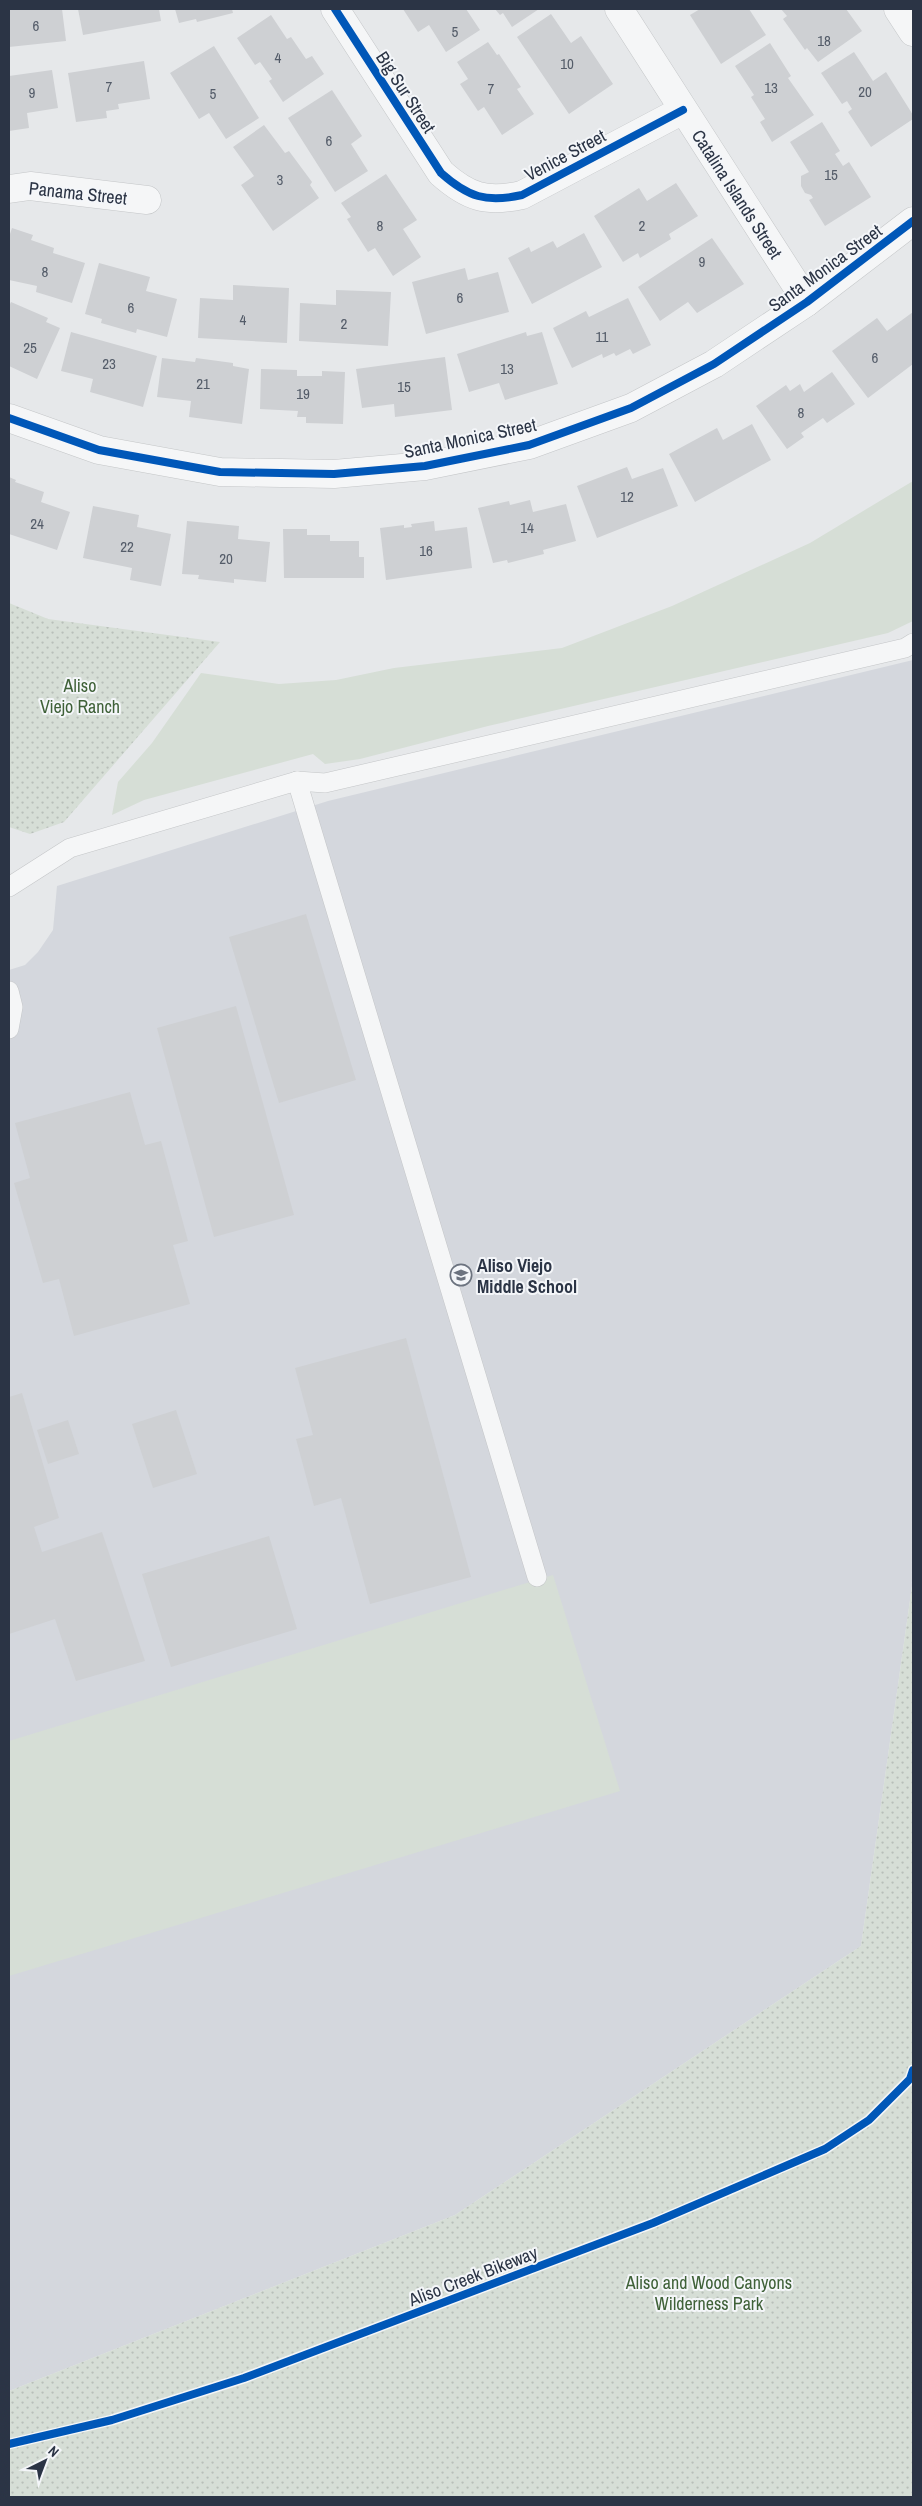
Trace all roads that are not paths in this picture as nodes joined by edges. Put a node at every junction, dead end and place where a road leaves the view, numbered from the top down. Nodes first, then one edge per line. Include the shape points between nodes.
1 (335, 9) edge
2 (620, 9) edge
3 (898, 9) edge
4 (913, 32) edge
5 (683, 110) junction
6 (457, 187) joint
7 (9, 188) edge
8 (147, 200) dead end
9 (913, 221) edge
10 (807, 302) junction
11 (9, 418) edge
12 (913, 643) edge
13 (297, 781) junction
14 (9, 887) edge
15 (9, 991) edge
16 (9, 1028) edge
17 (537, 1577) dead end

1 - 6 street, Big Sur Street via 441,173
2 - 5 street, Catalina Islands Street
3 - 4 street
5 - 6 street, Venice Street via 522,195 502,200 478,198
5 - 10 street, Catalina Islands Street
7 - 8 street, Panama Street via 30,186
9 - 10 street, Santa Monica Street
10 - 11 street, Santa Monica Street via 714,364 631,408 529,444 425,466 334,474 220,472 99,450
12 - 13 lane via 905,648 325,783
13 - 14 lane via 70,848
13 - 17 lane
15 - 16 lane via 13,1007

